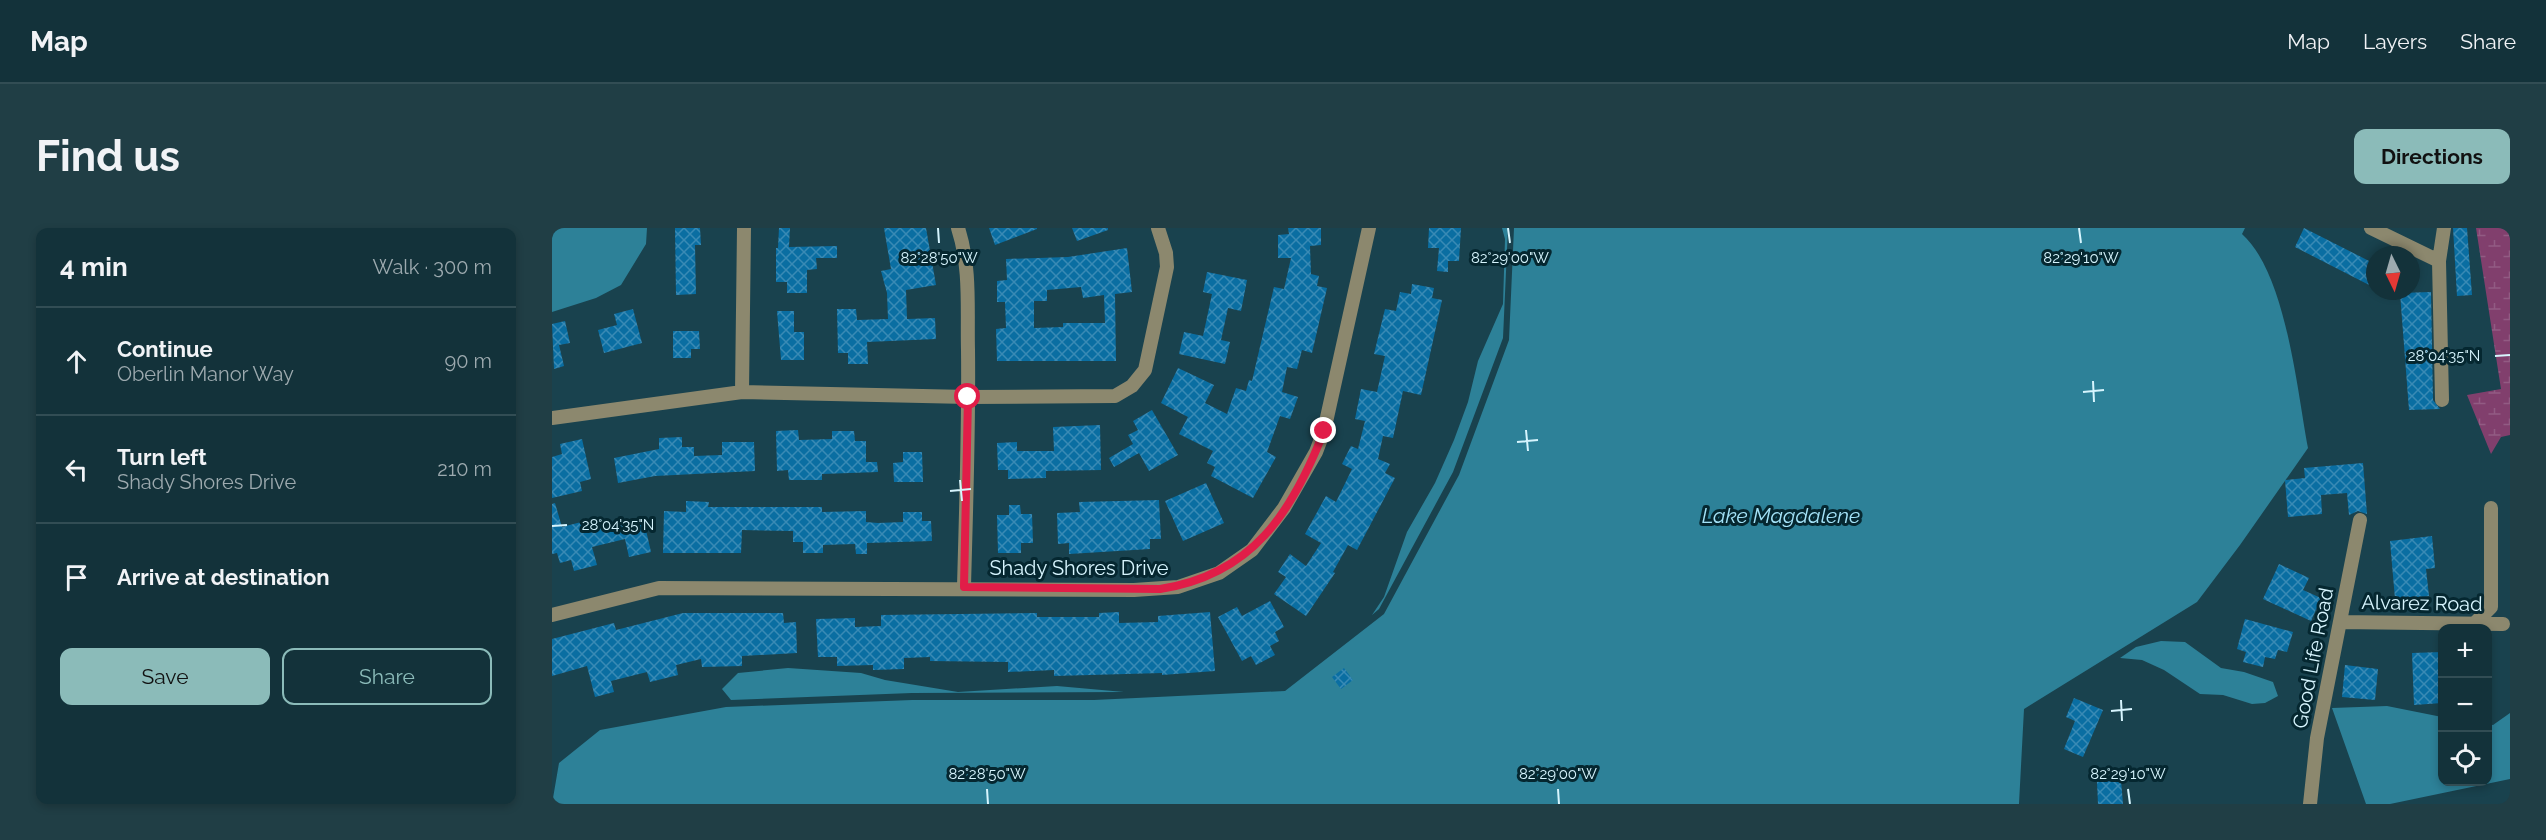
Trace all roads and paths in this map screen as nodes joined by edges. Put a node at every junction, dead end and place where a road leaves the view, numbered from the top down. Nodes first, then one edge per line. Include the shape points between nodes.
1 (744, 228) edge
2 (958, 228) edge
3 (1158, 228) edge
4 (1369, 228) edge
5 (2372, 228) edge
6 (2444, 228) edge
7 (2439, 261) junction
8 (742, 392) junction
9 (968, 397) junction
10 (2442, 400) dead end
11 (552, 417) edge
12 (2491, 508) dead end
13 (2360, 520) dead end
14 (964, 587) junction
15 (552, 615) edge
16 (2340, 622) junction
17 (2474, 624) joint
18 (2492, 624) edge
19 (2503, 624) dead end
20 (2310, 804) edge

1 - 8 street
2 - 9 street via 967,261
3 - 9 street via 1167,267 1150,359 1132,386 1105,397
4 - 14 street, Shady Shores Drive via 1324,431 1289,500 1252,550 1220,573 1160,589
5 - 7 street
6 - 7 street
7 - 10 street
8 - 9 street
8 - 11 street
9 - 14 street
12 - 17 street via 2491,607
13 - 16 street, Good Life Road
14 - 15 street, Shady Shores Drive via 659,588
16 - 17 street, Alvarez Road
16 - 20 street, Good Life Road via 2317,738
18 - 19 street, Alvarez Road

